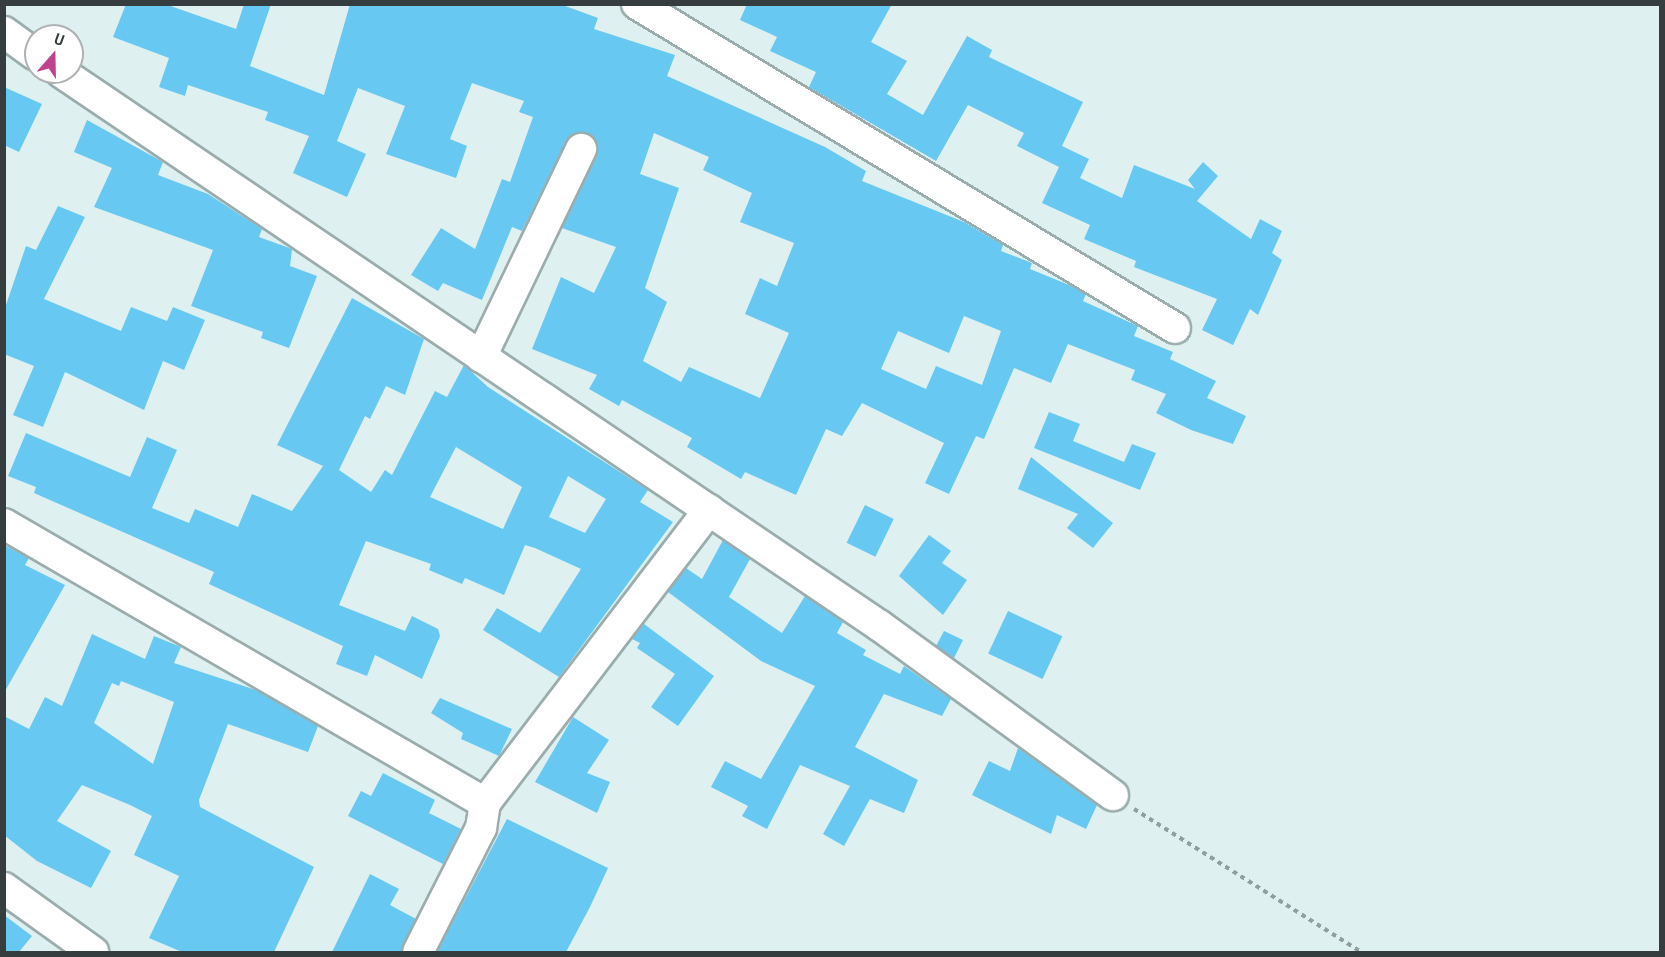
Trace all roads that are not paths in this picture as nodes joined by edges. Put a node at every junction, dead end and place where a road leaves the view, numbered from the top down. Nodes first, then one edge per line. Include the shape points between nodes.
1 (654, 8) edge
2 (4, 32) edge
3 (24, 46) edge
4 (79, 84) edge
5 (581, 149) dead end
6 (1175, 328) dead end
7 (481, 357) junction
8 (709, 510) junction
9 (4, 524) edge
10 (1113, 795) road end
11 (484, 803) junction
12 (4, 888) edge
13 (93, 952) edge
14 (418, 952) edge

1 - 6 street via 894,163
2 - 3 street
4 - 7 street
5 - 7 street
7 - 8 street
8 - 10 street
8 - 11 street
9 - 11 street
11 - 14 street via 481,828
12 - 13 street

